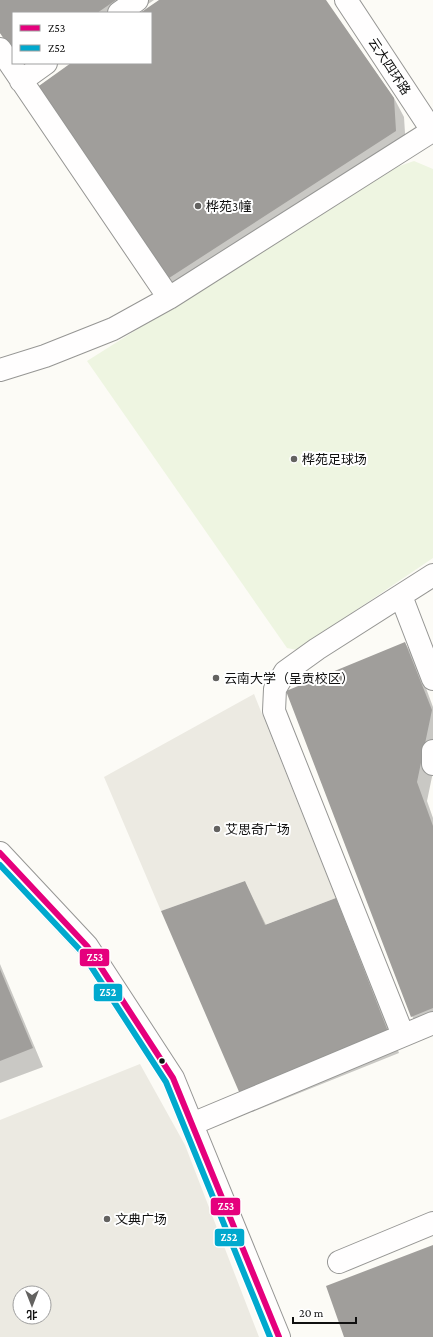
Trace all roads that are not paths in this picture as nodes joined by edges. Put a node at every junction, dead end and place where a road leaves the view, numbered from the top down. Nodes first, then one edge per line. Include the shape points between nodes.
1 (138, 0) edge
2 (346, 0) edge
3 (120, 12) edge
4 (0, 49) edge
5 (45, 64) edge
6 (21, 81) junction
7 (433, 132) edge
8 (169, 298) junction
9 (0, 370) edge
10 (433, 575) edge
11 (401, 596) junction
12 (433, 679) edge
13 (433, 752) edge
14 (433, 764) edge
15 (0, 853) edge
16 (433, 1023) edge
17 (403, 1035) junction
18 (192, 1124) junction
19 (433, 1223) edge
20 (339, 1262) dead end
21 (279, 1337) edge

1 - 3 lane
2 - 7 lane, 云大四环路
4 - 6 lane
5 - 6 lane
6 - 8 lane
7 - 8 lane
8 - 9 lane via 113,329 45,356
10 - 11 lane
11 - 12 lane
11 - 17 lane via 285,672 275,690 274,711
13 - 14 lane
15 - 18 lane via 87,946 173,1078
16 - 17 lane
17 - 18 lane
18 - 21 lane
19 - 20 lane

